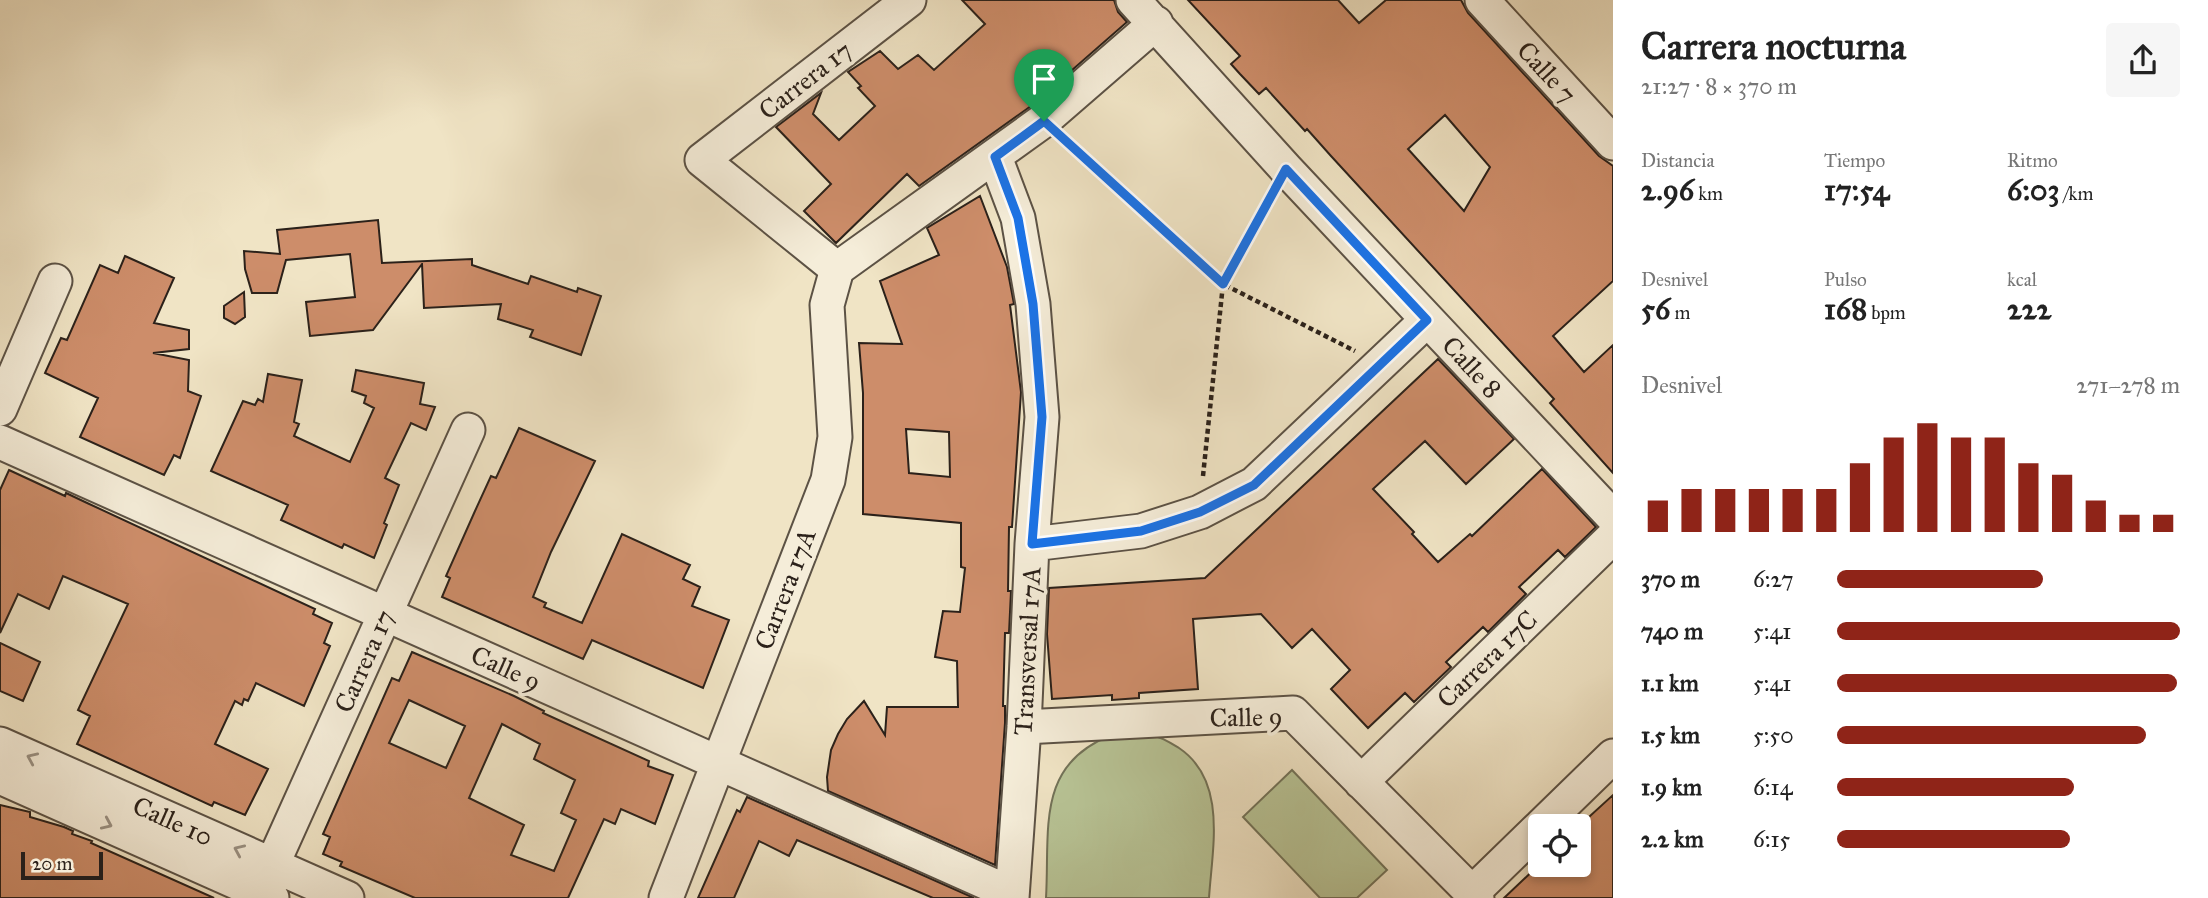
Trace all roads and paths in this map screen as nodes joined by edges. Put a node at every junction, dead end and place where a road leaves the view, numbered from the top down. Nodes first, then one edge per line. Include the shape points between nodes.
1 (909, 0) edge
2 (1133, 0) edge
3 (1482, 0) edge
4 (1156, 23) junction
5 (1044, 121) junction
6 (1613, 143) edge
7 (995, 157) junction
8 (1286, 169) junction
9 (837, 269) junction
10 (55, 281) dead end
11 (1223, 284) junction
12 (1427, 320) junction
13 (1381, 364) junction
14 (0, 409) edge
15 (468, 430) dead end
16 (0, 442) edge
17 (1200, 512) junction
18 (1613, 517) edge
19 (1613, 537) edge
20 (1032, 544) junction
21 (385, 614) junction
22 (1024, 727) junction
23 (0, 744) edge
24 (1613, 756) edge
25 (718, 762) junction
26 (0, 777) edge
27 (1361, 782) junction
28 (1554, 814) edge
29 (1528, 841) edge
30 (264, 890) edge
31 (1012, 896) edge
32 (1475, 896) edge
33 (346, 898) edge
34 (666, 898) edge

1 - 9 street, Carrera 17 via 702,160
2 - 4 street, Calle 8
3 - 6 street, Calle 7
4 - 5 street
4 - 8 street, Calle 8
5 - 7 street
5 - 11 path
7 - 9 street
7 - 20 street, Transversal 17A via 1018,218 1033,304 1042,417
8 - 11 path
8 - 12 street, Calle 8
9 - 25 street, Carrera 17A via 827,305 835,437 828,481
10 - 14 street
11 - 13 path
11 - 17 path
12 - 13 street
12 - 18 street, Calle 8
13 - 17 street via 1254,485
15 - 21 street, Carrera 17
16 - 21 street, Calle 9
17 - 20 street via 1141,531
19 - 27 street, Carrera 17C
20 - 22 street, Transversal 17A
21 - 25 street, Calle 9
21 - 30 street, Carrera 17
22 - 27 street, Calle 9 via 1293,713
22 - 31 street, Transversal 17A
30 -> 23 street, Calle 10
24 - 28 street
25 - 31 street, Calle 9
25 - 34 street, Carrera 17A
26 -> 30 street, Calle 10
27 - 32 street, Calle 9
29 - 32 street
30 - 33 street, Calle 10

